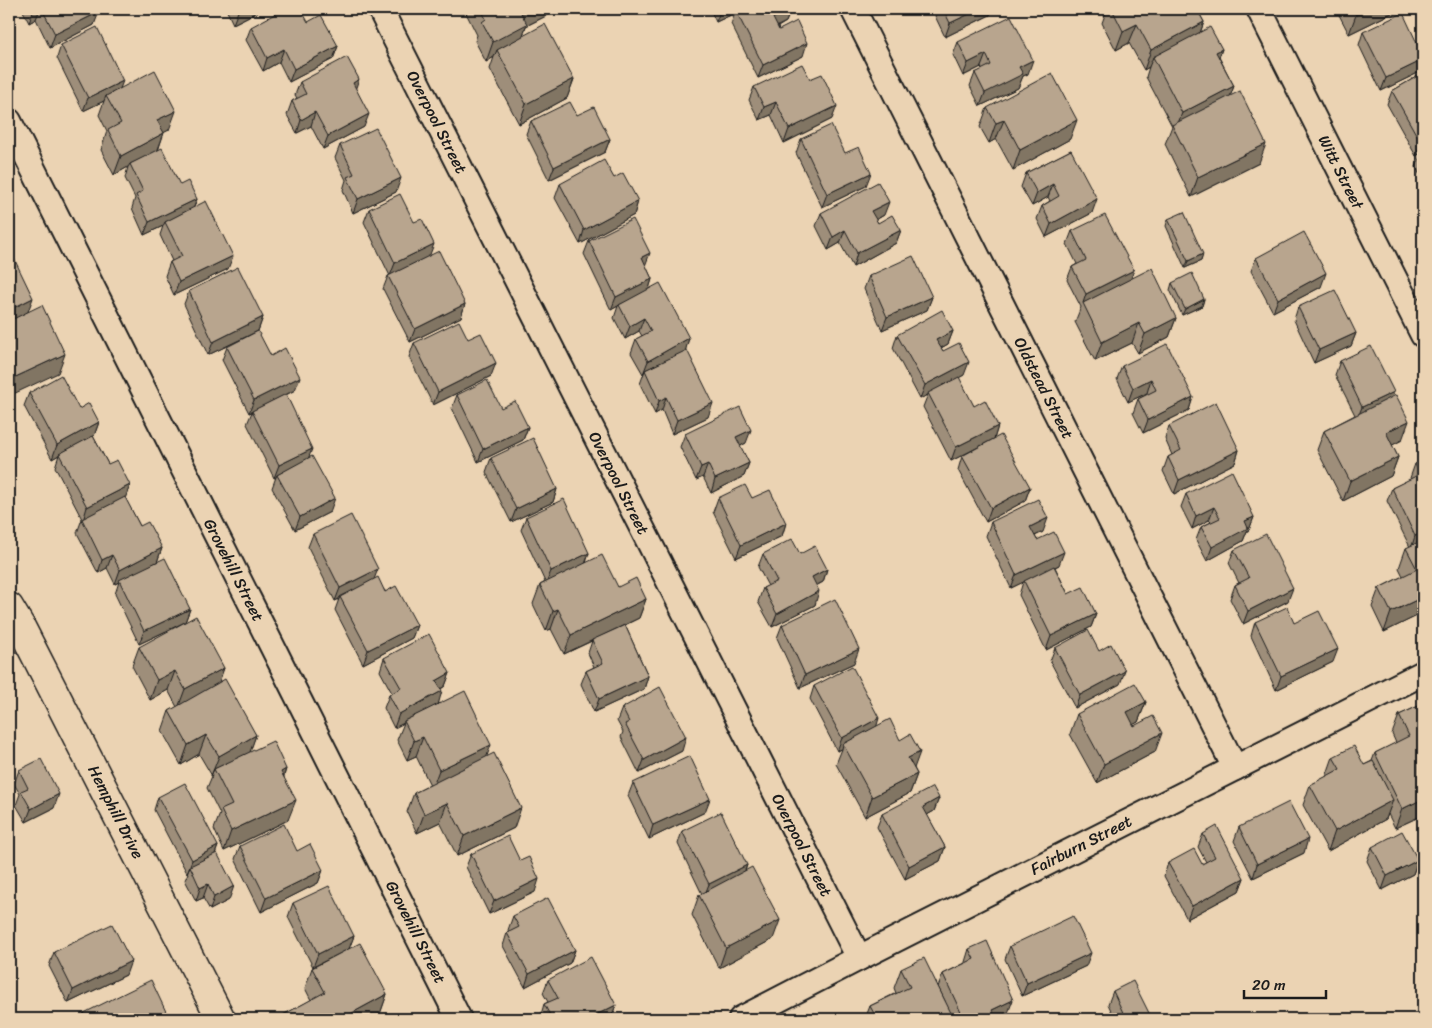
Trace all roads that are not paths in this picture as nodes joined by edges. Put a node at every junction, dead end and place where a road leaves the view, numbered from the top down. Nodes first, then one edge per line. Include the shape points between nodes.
1 (380, 9) edge
2 (853, 9) edge
3 (1259, 9) edge
4 (10, 126) edge
5 (1423, 336) edge
6 (9, 607) edge
7 (1423, 673) edge
8 (1235, 768) junction
9 (859, 958) junction
10 (222, 1019) edge
11 (459, 1019) edge
12 (741, 1019) edge

1 - 9 street, Overpool Street
2 - 8 street, Oldstead Street
3 - 5 street, Witt Street
4 - 11 street, Grovehill Street
6 - 10 street, Hemphill Drive
7 - 8 street, Fairburn Street
8 - 9 street, Fairburn Street
9 - 12 street, Fairburn Street

